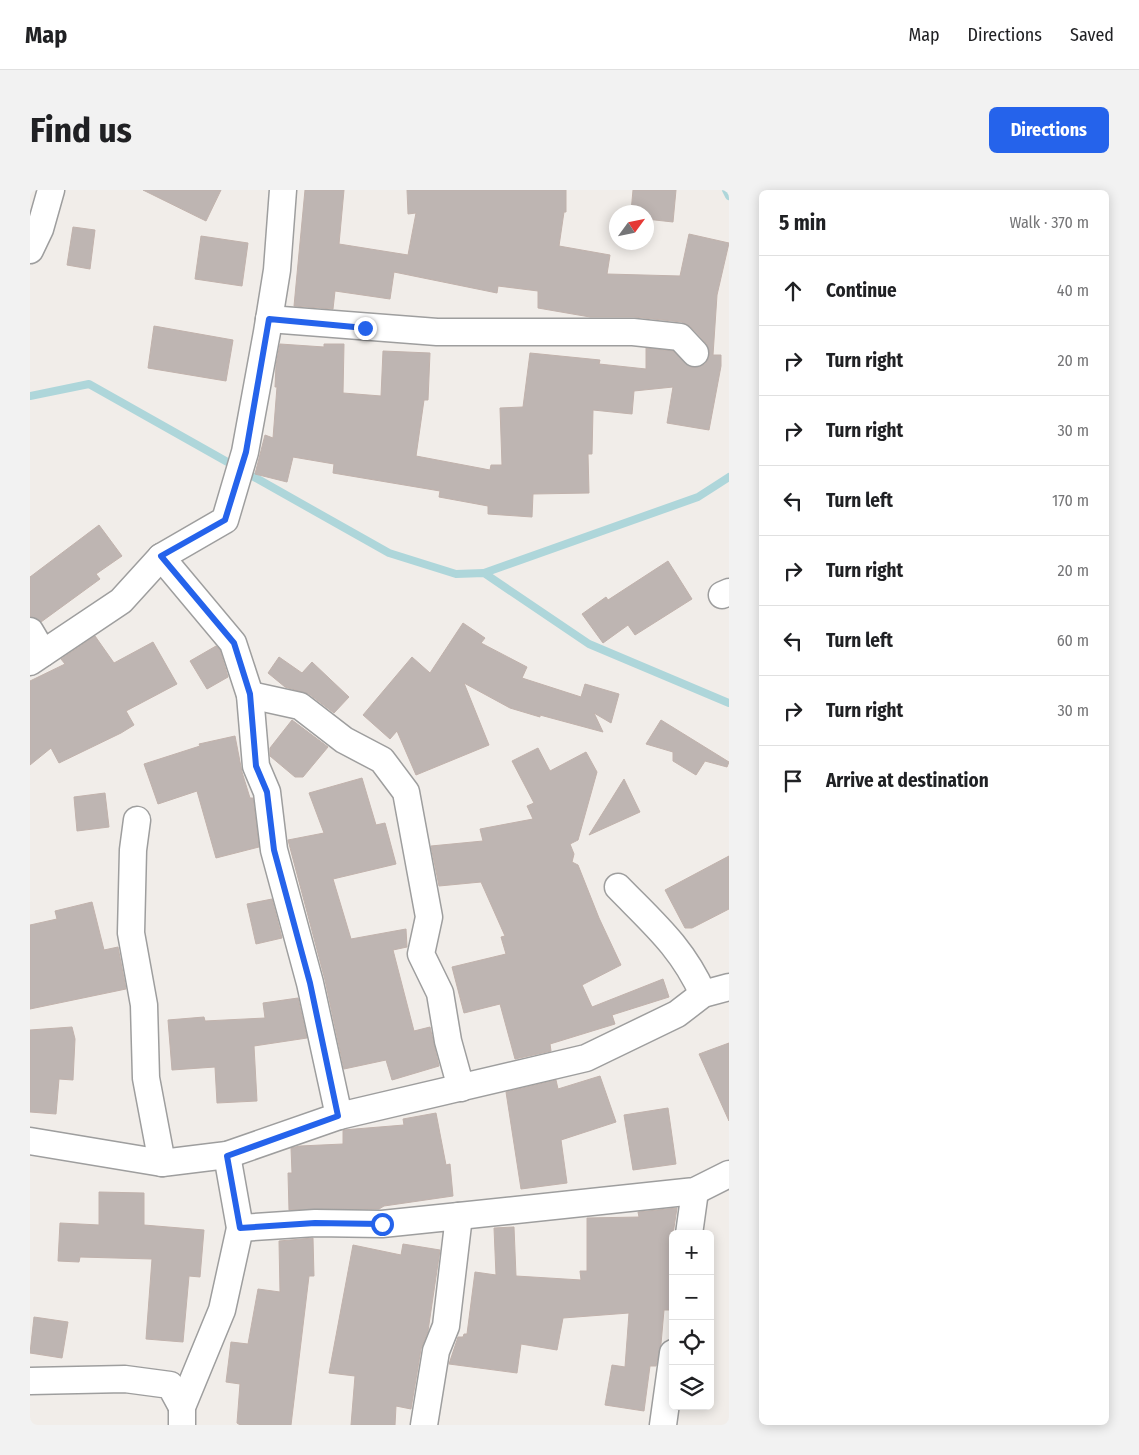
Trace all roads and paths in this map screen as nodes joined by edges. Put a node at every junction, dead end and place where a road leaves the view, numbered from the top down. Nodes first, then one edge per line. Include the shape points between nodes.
1 (51, 190) edge
2 (283, 190) edge
3 (30, 250) edge
4 (269, 319) junction
5 (695, 352) dead end
6 (161, 556) junction
7 (30, 631) edge
8 (37, 657) edge
9 (250, 694) junction
10 (137, 820) dead end
11 (618, 887) dead end
12 (729, 987) edge
13 (703, 994) junction
14 (461, 1088) junction
15 (338, 1116) junction
16 (30, 1141) edge
17 (227, 1156) junction
18 (162, 1163) junction
19 (729, 1174) edge
20 (694, 1191) junction
21 (459, 1216) junction
22 (240, 1228) junction
23 (689, 1230) edge
24 (671, 1365) edge
25 (30, 1381) edge
26 (182, 1416) edge
27 (424, 1425) edge
28 (663, 1425) edge

1 - 3 street via 40,229
2 - 4 street via 277,270
4 - 5 street via 436,332 633,332 680,337
4 - 6 street via 246,452 225,520
6 - 8 street via 120,601
6 - 9 street via 234,643
7 - 8 street
9 - 14 street via 300,706 344,740 382,760 406,792 429,917 421,954 440,993 448,1041
9 - 15 street via 256,766 267,792 274,850 310,983
10 - 18 street via 131,933 144,1005 146,1078
11 - 13 street via 671,940 691,967
12 - 13 street
13 - 14 street via 677,1014 586,1058
14 - 15 street
15 - 17 street
16 - 18 street
17 - 18 street
17 - 22 street
19 - 20 street
20 - 21 street
20 - 23 street
21 - 22 street via 382,1224 315,1223
21 - 27 street via 446,1326 436,1351
22 - 26 street via 222,1310
24 - 28 street
25 - 26 street via 125,1379 170,1385

